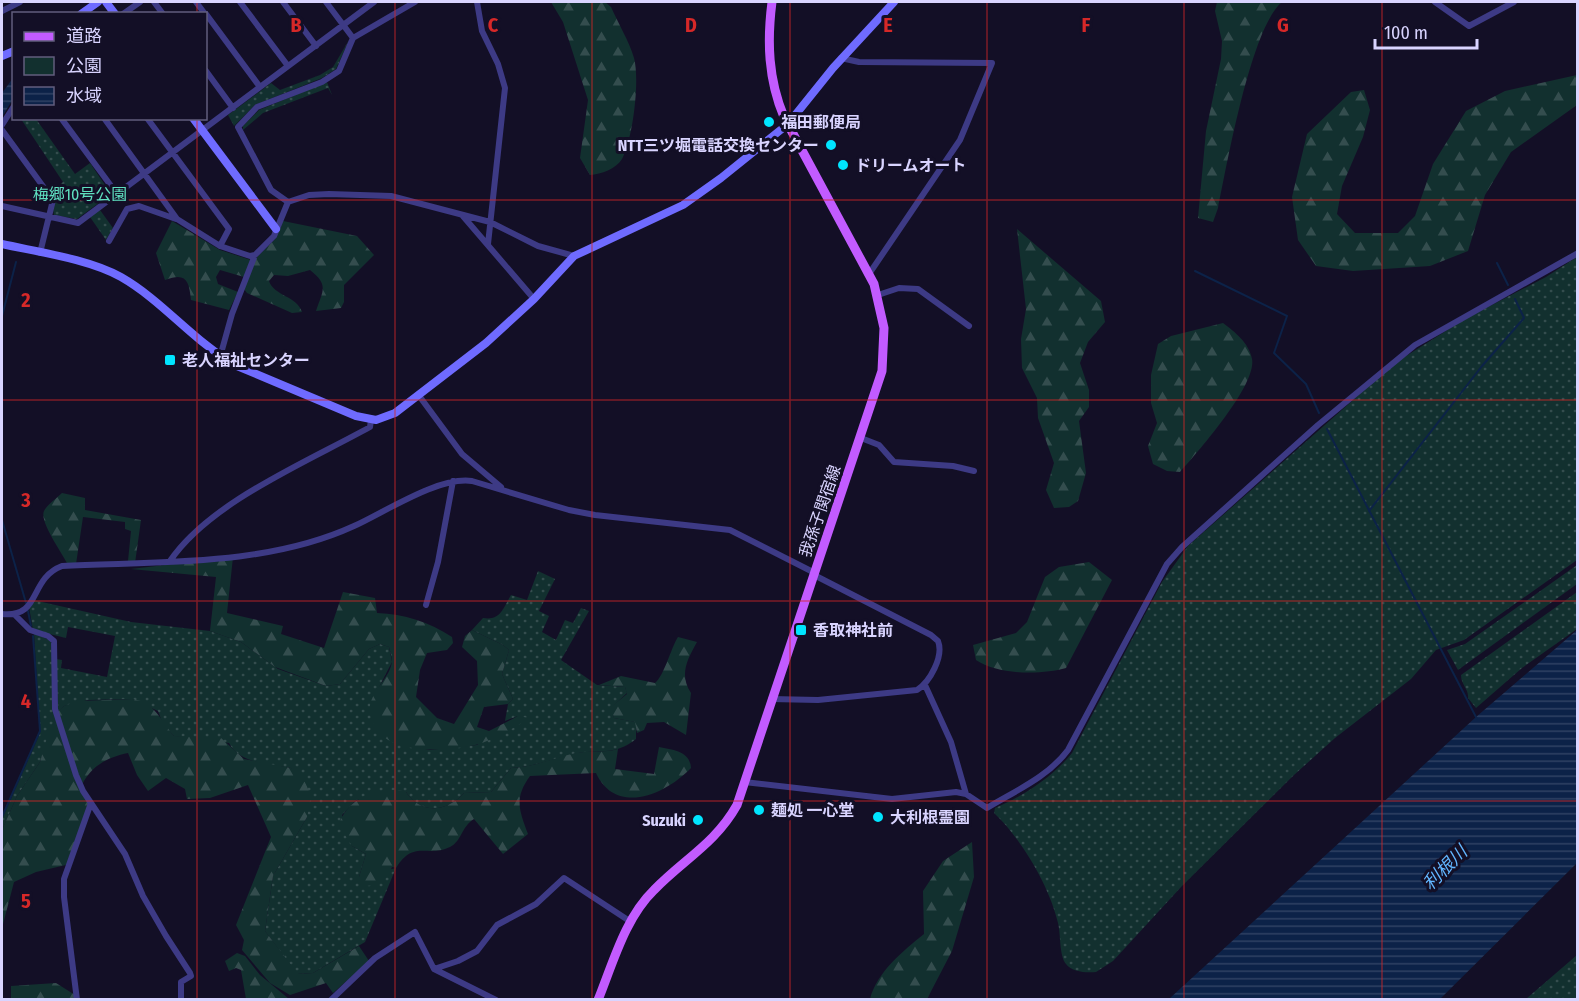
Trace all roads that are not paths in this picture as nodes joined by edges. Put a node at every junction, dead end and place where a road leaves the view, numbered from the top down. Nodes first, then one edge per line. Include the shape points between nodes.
1 (20, 2) edge
2 (98, 2) edge
3 (140, 2) edge
4 (240, 2) edge
5 (283, 2) edge
6 (326, 2) edge
7 (374, 2) edge
8 (415, 2) edge
9 (477, 2) edge
10 (772, 2) edge
11 (894, 2) edge
12 (1435, 2) edge
13 (1514, 2) edge
14 (2, 11) edge
15 (84, 12) edge
16 (126, 12) edge
17 (207, 17) edge
18 (344, 25) junction
19 (353, 38) junction
20 (316, 46) junction
21 (841, 58) junction
22 (288, 66) junction
23 (207, 72) edge
24 (260, 87) junction
25 (233, 108) junction
26 (12, 109) edge
27 (62, 120) edge
28 (105, 120) edge
29 (148, 120) edge
30 (194, 120) edge
31 (788, 124) junction
32 (2, 125) edge
33 (2, 130) edge
34 (202, 131) junction
35 (172, 153) junction
36 (145, 174) junction
37 (117, 194) junction
38 (288, 202) junction
39 (2, 206) edge
40 (462, 215) junction
41 (49, 216) junction
42 (177, 219) junction
43 (490, 222) junction
44 (276, 229) junction
45 (109, 241) dead end
46 (2, 244) edge
47 (488, 244) junction
48 (220, 246) junction
49 (40, 253) junction
50 (1578, 253) edge
51 (255, 255) junction
52 (574, 256) junction
53 (869, 274) junction
54 (878, 295) junction
55 (534, 299) junction
56 (969, 326) dead end
57 (220, 357) junction
58 (420, 397) junction
59 (371, 420) junction
60 (861, 438) junction
61 (974, 471) dead end
62 (453, 481) junction
63 (504, 489) junction
64 (170, 561) junction
65 (814, 574) junction
66 (426, 605) dead end
67 (2, 614) edge
68 (15, 615) junction
69 (925, 685) junction
70 (771, 699) junction
71 (744, 782) junction
72 (966, 794) junction
73 (92, 802) junction
74 (631, 922) junction
75 (434, 969) junction
76 (77, 999) edge
77 (181, 999) edge
78 (331, 999) edge
79 (496, 999) edge
80 (598, 999) edge

1 - 14 street
2 - 15 street
3 - 16 street
4 - 22 street
5 - 20 street
6 - 18 street
7 - 18 street
8 - 19 street
9 - 43 street via 482,31 505,88
10 - 31 main road, 我孫子関宿線 via 771,70
11 - 21 street
12 - 13 street via 1468,26
17 - 24 street
18 - 19 street
18 - 20 street
19 - 38 street via 339,71 322,82 257,107 238,127 271,190
20 - 22 street
21 - 31 street
21 - 53 street via 859,62 992,63 960,140
22 - 24 street
23 - 25 street
24 - 25 street
25 - 34 street
26 - 32 street
27 - 37 street
28 - 36 street
29 - 35 street
30 - 34 street
31 - 52 street via 688,202
31 - 53 main road, 我孫子関宿線
33 - 41 street via 53,200
34 - 35 street
34 - 44 street
35 - 36 street
35 - 48 street via 229,229
36 - 37 street
36 - 42 street
37 - 41 street via 78,223
38 - 40 street via 309,195 391,196
38 - 44 street
39 - 41 street
40 - 43 street
40 - 47 street
41 - 49 street
42 - 45 street via 139,206 127,209
42 - 48 street
43 - 47 street
43 - 52 street via 538,246
44 - 51 street
46 - 49 street
47 - 55 street
48 - 51 street
49 - 57 street via 122,278
50 - 72 street via 1415,345 1317,426 1167,564 1061,760 987,808
51 - 57 street
52 - 55 street
53 - 54 main road, 我孫子関宿線
54 - 56 street via 899,288 918,289
54 - 60 main road, 我孫子関宿線 via 884,328 883,362
55 - 58 street
57 - 59 street
58 - 59 street via 395,413
58 - 63 street via 462,454
59 - 64 street via 370,428 219,511
60 - 61 street via 879,445 894,462
60 - 65 main road, 我孫子関宿線
62 - 63 street
62 - 64 street via 306,544 277,551
62 - 66 street
63 - 65 street via 595,515 729,530
64 - 68 street via 62,566 44,577 27,608
65 - 69 street via 938,641 939,654
65 - 70 main road, 我孫子関宿線
67 - 68 street
68 - 73 street via 30,630 54,642 56,709 76,775
69 - 70 street via 902,693 818,700
69 - 72 street via 951,742
70 - 71 main road, 我孫子関宿線
71 - 72 street via 892,799
71 - 74 main road, 我孫子関宿線 via 737,805 722,828 654,890
73 - 76 street via 64,879
73 - 77 street via 190,973 181,982
74 - 75 street via 564,878 536,904 500,922 477,951
74 - 80 main road, 我孫子関宿線
75 - 78 street via 415,932 375,958
75 - 79 street

